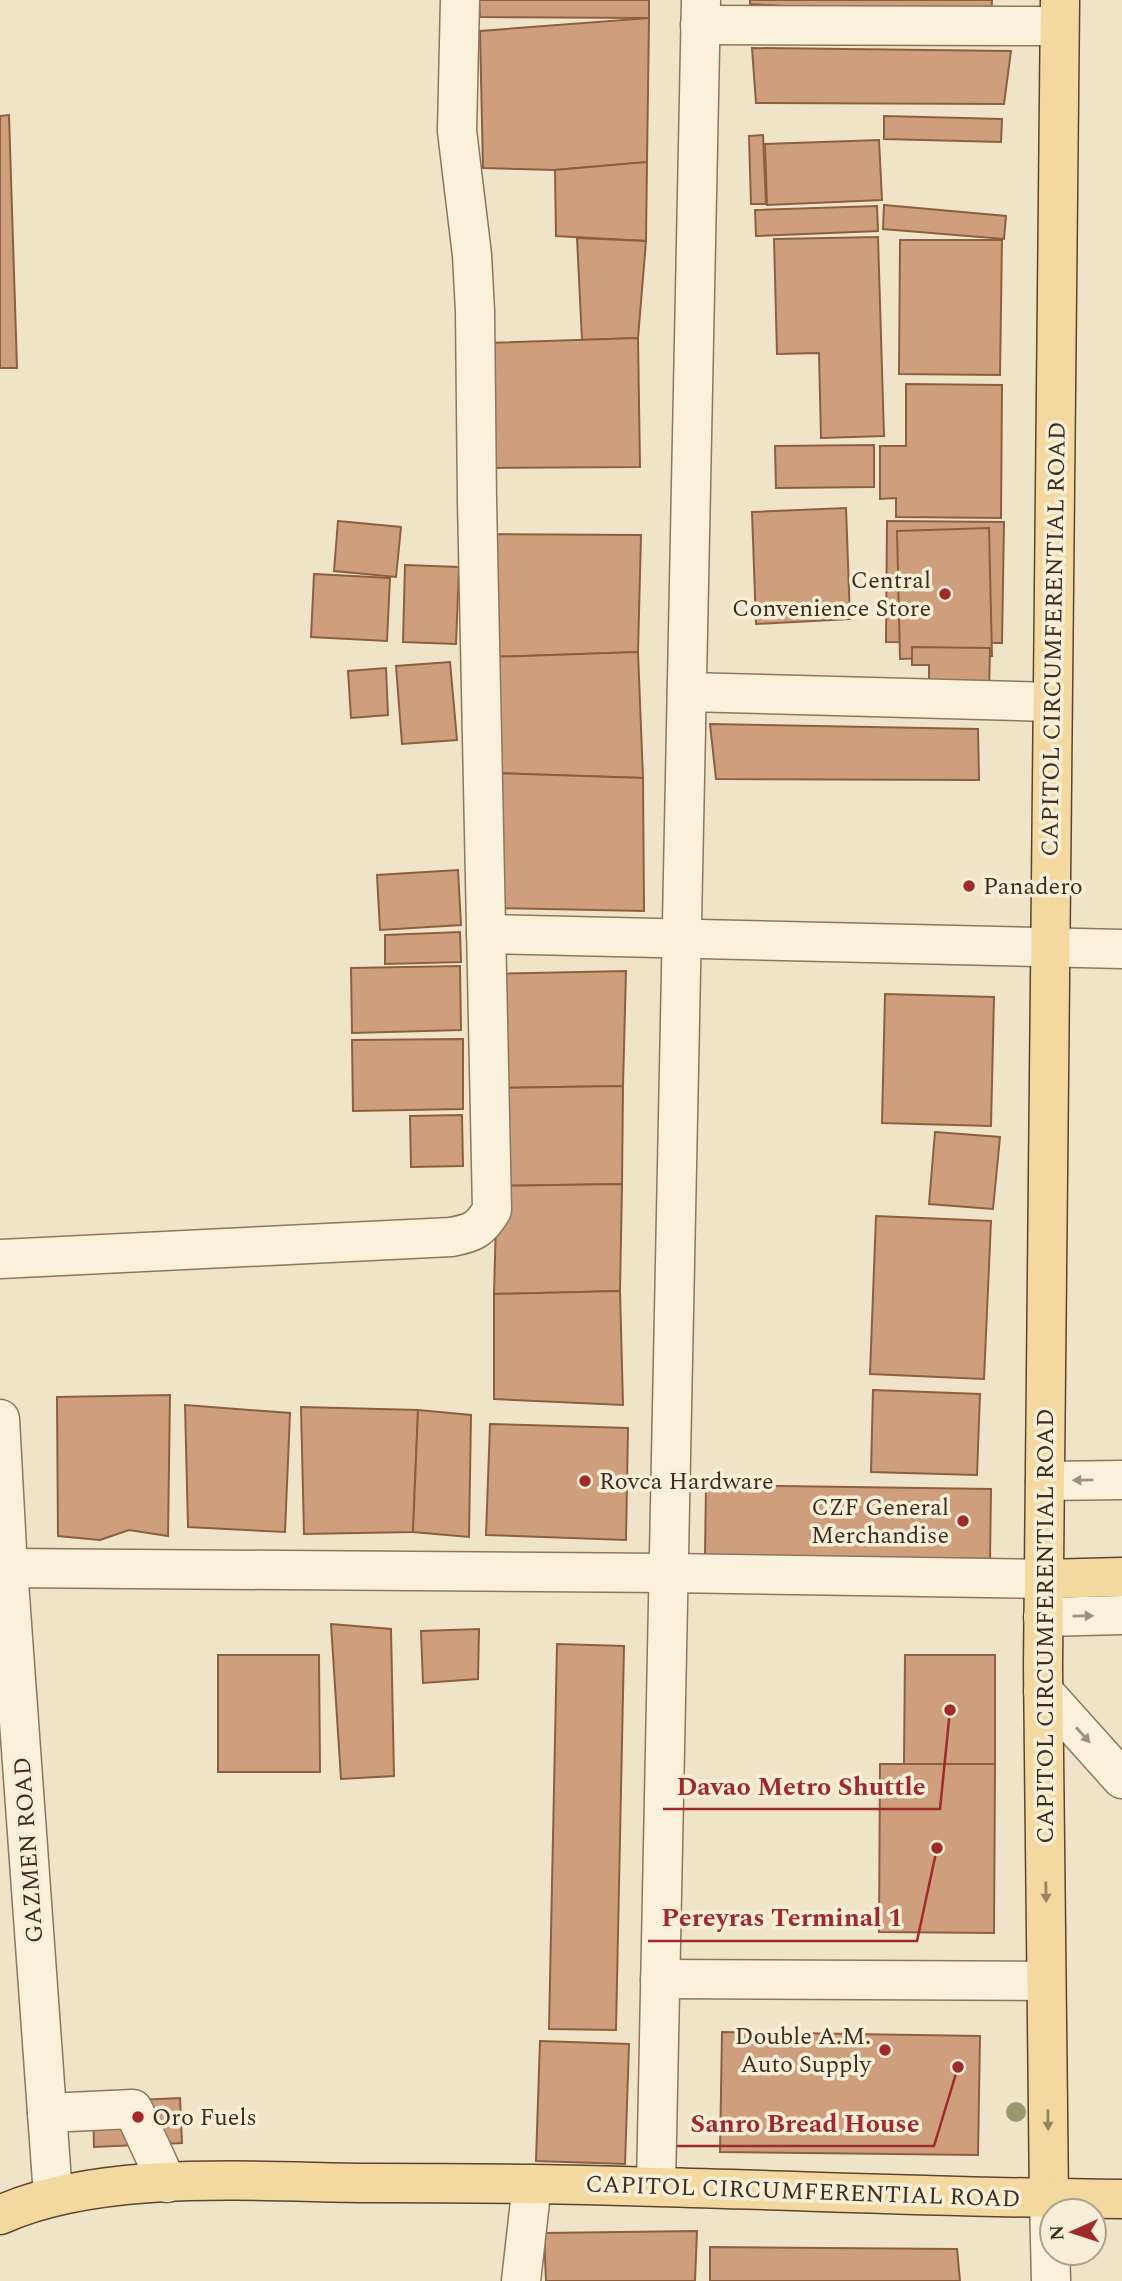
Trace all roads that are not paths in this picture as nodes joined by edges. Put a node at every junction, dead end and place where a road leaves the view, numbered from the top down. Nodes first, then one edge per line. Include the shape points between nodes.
1 (460, 0) edge
2 (700, 13) edge
3 (1059, 13) edge
4 (687, 692) junction
5 (1052, 702) junction
6 (486, 934) junction
7 (681, 939) junction
8 (1050, 948) junction
9 (1122, 949) edge
10 (0, 1259) edge
11 (0, 1419) edge
12 (1122, 1480) edge
13 (1045, 1481) junction
14 (8, 1568) junction
15 (669, 1573) junction
16 (1122, 1577) edge
17 (1044, 1579) junction
18 (1122, 1615) edge
19 (1043, 1617) junction
20 (1043, 1691) junction
21 (1122, 1779) edge
22 (660, 1979) junction
23 (1046, 1981) junction
24 (47, 2113) junction
25 (167, 2183) junction
26 (532, 2184) junction
27 (656, 2186) junction
28 (53, 2196) junction
29 (1049, 2197) edge
30 (1038, 2199) edge
31 (0, 2215) edge
32 (521, 2281) edge

1 - 6 street via 457,131 475,311
2 - 3 street
2 - 4 street
3 - 5 main road, CAPITOL CIRCUMFERENTIAL ROAD
4 - 5 street
4 - 7 street
5 - 8 main road, CAPITOL CIRCUMFERENTIAL ROAD
6 - 7 street
6 - 10 street via 492,1210 483,1225 451,1237
7 - 8 street
7 - 15 street
8 - 9 street
8 - 13 main road, CAPITOL CIRCUMFERENTIAL ROAD
11 - 14 street, GAZMEN ROAD
12 -> 13 street
13 - 17 main road, CAPITOL CIRCUMFERENTIAL ROAD
14 - 15 street
14 - 24 street, GAZMEN ROAD
15 - 17 street
15 - 22 street
16 - 17 main road
17 - 19 main road, CAPITOL CIRCUMFERENTIAL ROAD
19 -> 18 street
19 - 20 main road, CAPITOL CIRCUMFERENTIAL ROAD
20 -> 21 street
20 -> 23 main road, CAPITOL CIRCUMFERENTIAL ROAD
22 - 23 street
22 - 27 street
23 -> 29 main road, CAPITOL CIRCUMFERENTIAL ROAD
24 - 25 street via 133,2109
24 - 28 street, GAZMEN ROAD
25 - 26 main road, CAPITOL CIRCUMFERENTIAL ROAD
25 - 28 main road, CAPITOL CIRCUMFERENTIAL ROAD
26 - 27 main road, CAPITOL CIRCUMFERENTIAL ROAD
26 - 32 street
27 - 30 main road, CAPITOL CIRCUMFERENTIAL ROAD
28 - 31 main road, CAPITOL CIRCUMFERENTIAL ROAD

